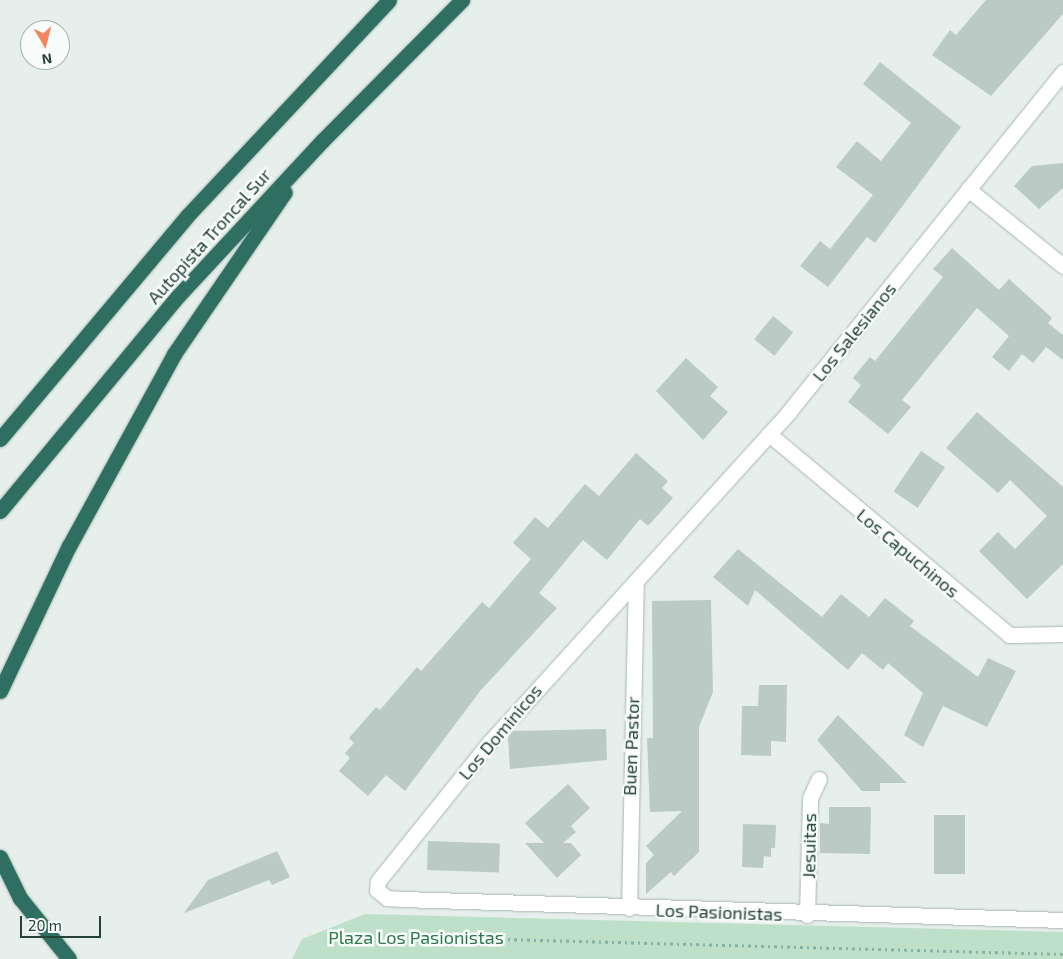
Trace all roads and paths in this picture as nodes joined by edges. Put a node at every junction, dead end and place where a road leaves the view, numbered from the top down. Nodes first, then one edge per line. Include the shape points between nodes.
1 (389, 0) edge
2 (462, 0) edge
3 (1063, 72) edge
4 (322, 140) junction
5 (968, 189) junction
6 (1063, 266) edge
7 (769, 434) junction
8 (0, 439) edge
9 (0, 511) edge
10 (636, 584) junction
11 (1063, 634) edge
12 (0, 691) edge
13 (819, 779) dead end
14 (0, 857) edge
15 (377, 890) joint
16 (630, 908) junction
17 (807, 915) junction
18 (1063, 920) edge
19 (391, 936) dead end
20 (1063, 954) edge
21 (69, 959) edge

1 - 8 highway, Autopista Troncal Sur via 188,215
2 - 4 highway, Autopista Troncal Sur
3 - 5 street, Los Salesianos
4 - 9 highway, Autopista Troncal Sur via 172,304
4 - 12 highway via 174,354 69,546
5 - 6 street
5 - 7 street, Los Salesianos
7 - 10 street, Los Salesianos
7 - 11 street, Los Capuchinos via 984,617 1010,635
10 - 15 street, Los Dominicos via 489,743 378,881
10 - 16 street, Buen Pastor
13 - 17 street, Jesuitas via 810,798
14 - 21 highway via 20,898
15 - 16 street, Los Pasionistas via 387,898
16 - 17 street, Los Pasionistas
17 - 18 street, Los Pasionistas
19 - 20 path

